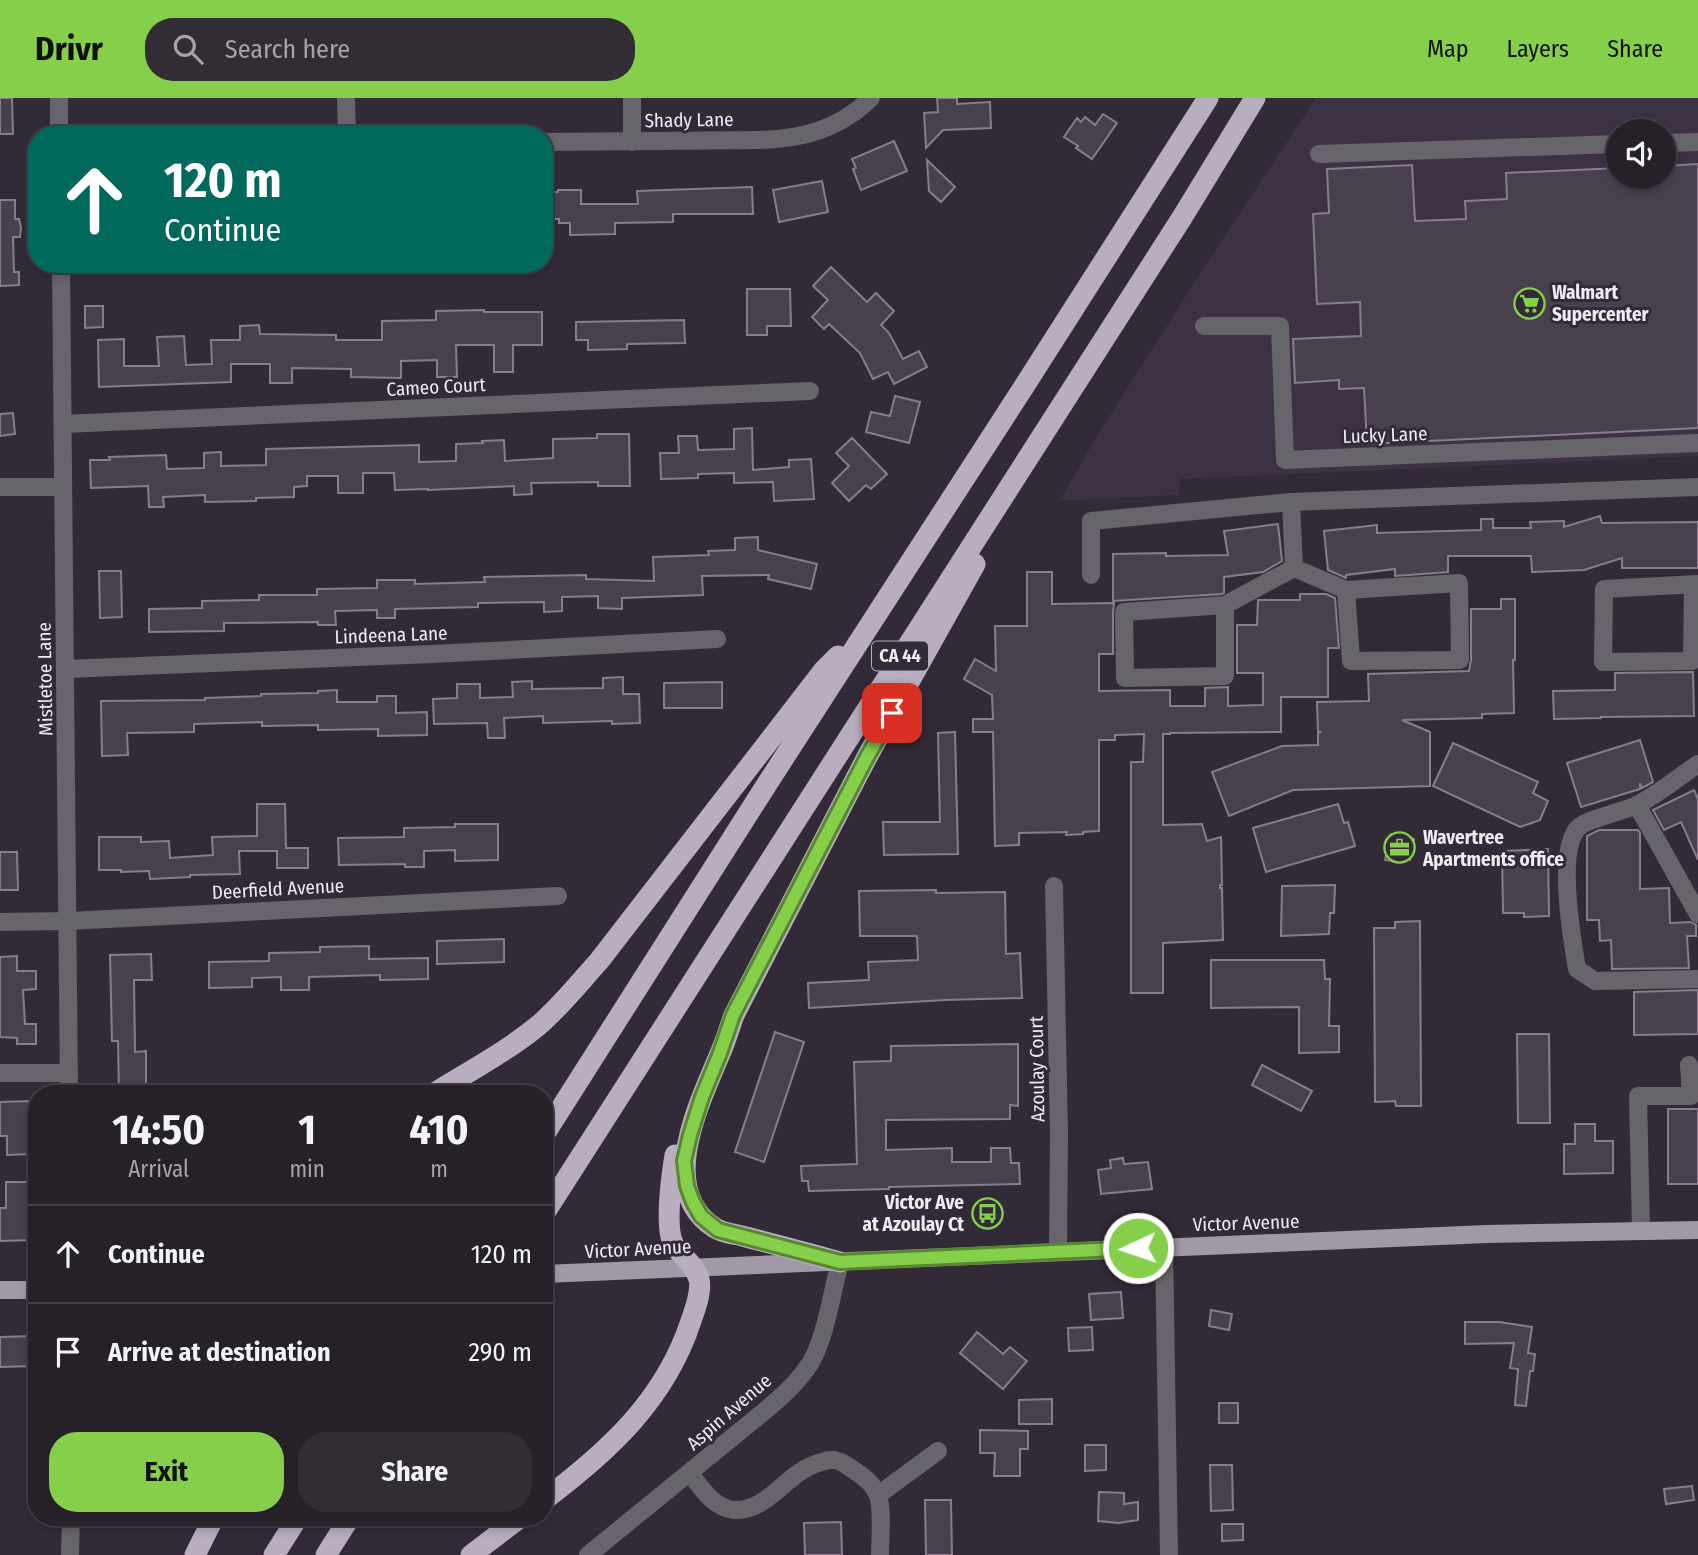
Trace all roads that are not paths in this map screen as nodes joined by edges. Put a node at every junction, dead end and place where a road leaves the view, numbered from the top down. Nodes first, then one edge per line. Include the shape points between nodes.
1 (59, 98) edge
2 (346, 98) edge
3 (632, 98) edge
4 (871, 98) edge
5 (1208, 98) edge
6 (1255, 98) edge
7 (1272, 98) edge
8 (59, 126) edge
9 (347, 126) edge
10 (553, 142) edge
11 (632, 142) junction
12 (1698, 142) edge
13 (1676, 143) edge
14 (1606, 144) edge
15 (1320, 153) dead end
16 (1183, 216) junction
17 (61, 273) edge
18 (1204, 326) dead end
19 (810, 391) dead end
20 (63, 424) junction
21 (1698, 443) edge
22 (0, 487) edge
23 (63, 487) junction
24 (1698, 487) edge
25 (1291, 502) junction
26 (989, 518) junction
27 (1294, 568) junction
28 (1091, 575) dead end
29 (1695, 584) edge
30 (1346, 590) junction
31 (1225, 605) junction
32 (870, 625) junction
33 (717, 639) dead end
34 (66, 669) junction
35 (1698, 764) edge
36 (1637, 805) junction
37 (1054, 886) dead end
38 (1692, 891) edge
39 (558, 896) dead end
40 (1698, 914) edge
41 (68, 921) junction
42 (0, 922) edge
43 (1698, 979) edge
44 (733, 1015) junction
45 (1689, 1065) dead end
46 (0, 1073) edge
47 (69, 1073) junction
48 (69, 1085) edge
49 (447, 1085) edge
50 (553, 1121) edge
51 (553, 1200) edge
52 (1698, 1230) edge
53 (1641, 1231) junction
54 (1164, 1247) junction
55 (1058, 1252) junction
56 (840, 1262) junction
57 (693, 1268) junction
58 (553, 1274) edge
59 (0, 1290) edge
60 (28, 1290) edge
61 (938, 1451) dead end
62 (690, 1473) junction
63 (553, 1493) edge
64 (878, 1495) junction
65 (71, 1526) edge
66 (210, 1526) edge
67 (292, 1526) edge
68 (344, 1526) edge
69 (509, 1526) edge
70 (70, 1555) edge
71 (195, 1555) edge
72 (274, 1555) edge
73 (326, 1555) edge
74 (471, 1555) edge
75 (588, 1555) edge
76 (880, 1555) edge
77 (1169, 1555) edge

1 - 8 street
2 - 9 street
3 - 11 street
4 - 11 street, Shady Lane via 833,126 806,135 777,140
5 - 32 highway, CA 44
6 - 16 highway, CA 44
7 - 16 highway via 1213,189
10 - 11 street, Shady Lane
12 - 13 street
14 - 15 street
16 - 26 highway, CA 44
17 - 20 street, Mistletoe Lane
18 - 21 street, Lucky Lane via 1280,326 1285,460
19 - 20 street, Cameo Court
20 - 23 street, Mistletoe Lane
22 - 23 street
23 - 34 street, Mistletoe Lane
24 - 25 street
25 - 27 street
25 - 28 street via 1091,521
26 - 44 highway via 977,561 867,757
26 - 51 highway, CA 44
27 - 30 street
27 - 31 street
29 - 29 street via 1604,589 1603,662 1692,661
30 - 30 street via 1351,661 1460,660 1459,583
31 - 31 street via 1225,676 1125,678 1124,612
32 - 49 highway via 824,670 599,961 563,1001 539,1025
32 - 50 highway, CA 44
33 - 34 street, Lindeena Lane
34 - 41 street, Mistletoe Lane
35 - 36 street
36 - 38 street
36 - 43 street via 1580,826 1569,842 1567,880 1577,969 1595,981
37 - 55 street, Azoulay Court
38 - 40 street
39 - 41 street, Deerfield Avenue
41 - 42 street, Deerfield Avenue
41 - 47 street, Mistletoe Lane
44 - 56 highway via 684,1161 693,1202 718,1230
44 - 57 highway via 691,1096 673,1167 670,1236
45 - 53 street via 1690,1096 1638,1096
46 - 47 street
47 - 48 street, Mistletoe Lane
52 - 53 main road, Victor Avenue
53 - 54 main road, Victor Avenue
54 - 55 main road, Victor Avenue
54 - 77 street
55 - 56 main road, Victor Avenue
56 - 57 main road, Victor Avenue
56 - 62 street, Aspin Avenue via 810,1364 785,1393
57 - 58 main road, Victor Avenue
57 - 63 highway via 699,1280 696,1304 678,1356 661,1384 607,1449
59 - 60 main road
61 - 64 street
62 - 64 street via 712,1500 736,1510 761,1503 800,1470 827,1461 837,1461 862,1475
62 - 75 street, Aspin Avenue
64 - 76 street
65 - 70 street
66 - 71 highway
67 - 72 highway
68 - 73 highway
69 - 74 highway

